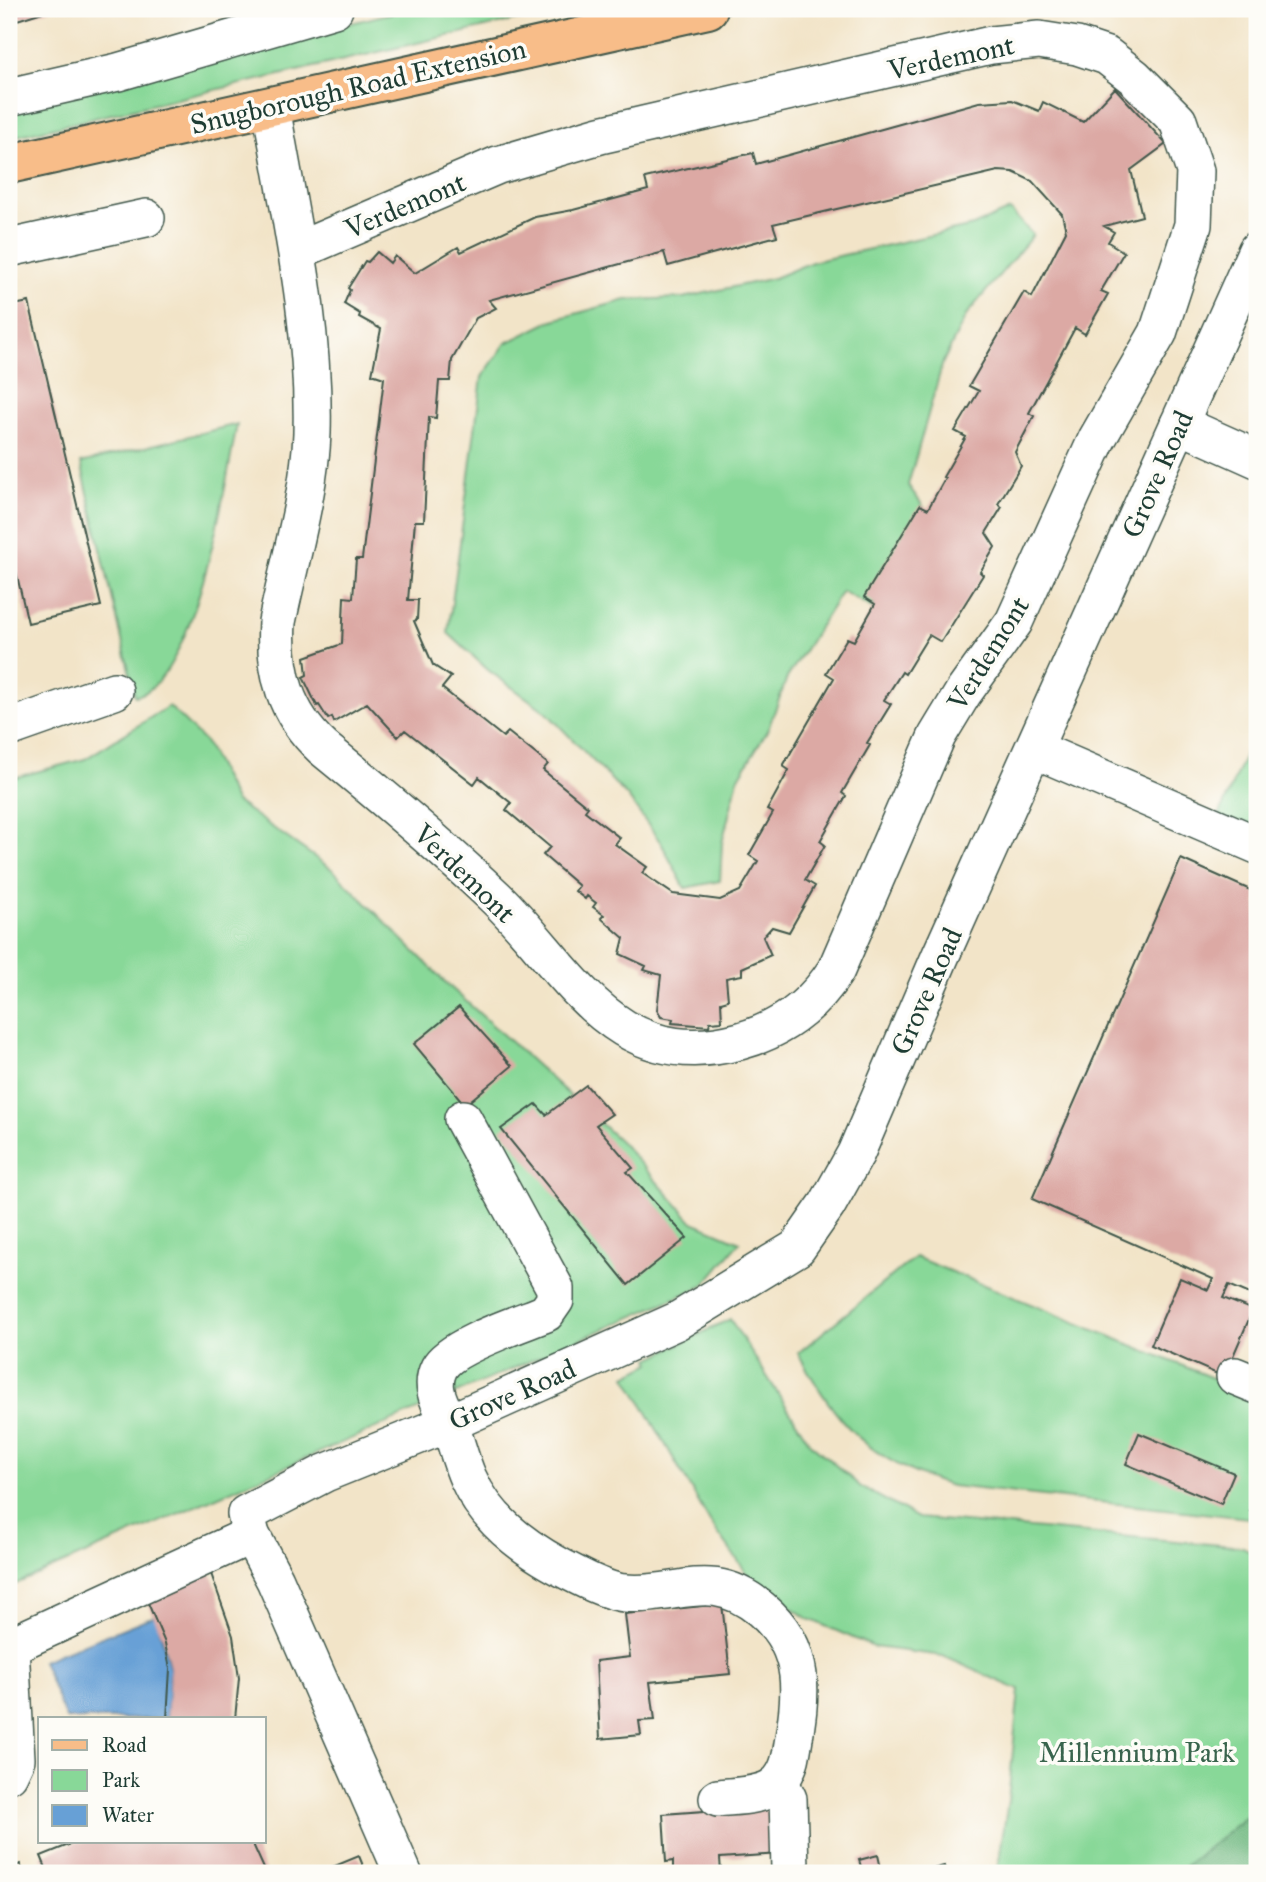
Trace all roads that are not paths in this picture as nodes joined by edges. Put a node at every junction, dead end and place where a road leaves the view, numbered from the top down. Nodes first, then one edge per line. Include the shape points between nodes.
1 (334, 9) edge
2 (708, 9) edge
3 (9, 97) edge
4 (271, 106) junction
5 (9, 164) edge
6 (146, 218) dead end
7 (9, 248) edge
8 (1257, 250) edge
9 (297, 251) junction
10 (1179, 424) junction
11 (1257, 459) edge
12 (114, 691) dead end
13 (9, 728) edge
14 (1034, 750) junction
15 (1257, 845) edge
16 (463, 1119) dead end
17 (449, 1423) junction
18 (251, 1535) junction
19 (9, 1774) edge
20 (780, 1783) junction
21 (718, 1798) dead end
22 (790, 1869) dead end
23 (403, 1873) edge

1 - 3 street via 118,72
2 - 4 main road, Snugborough Road Extension
4 - 5 main road, Snugborough Road Extension
4 - 9 street, Verdemont
6 - 7 street
8 - 10 street, Grove Road
9 - 9 street, Verdemont via 312,436 275,644 281,685 295,717 305,732 493,895 577,992 630,1031 669,1045 719,1046 769,1031 791,1018 810,1004 836,970 937,736 1014,622 1097,439 1158,333 1193,225 1195,171 1178,121 1107,56 1039,40 991,45 704,110 511,161
10 - 11 street
10 - 14 street, Grove Road
12 - 13 street
14 - 15 street
14 - 17 street, Grove Road via 856,1153 797,1248 677,1321
16 - 17 street via 555,1289 555,1300 546,1313 444,1360 435,1379 435,1394
17 - 18 street, Grove Road via 325,1473 246,1514
17 - 20 street via 468,1478 485,1509 518,1541 581,1578 624,1593 713,1586 741,1594 764,1612 785,1636 800,1683 790,1762
18 - 19 street via 10,1646 16,1759
18 - 23 street
20 - 21 street via 764,1793
20 - 22 street via 788,1799

